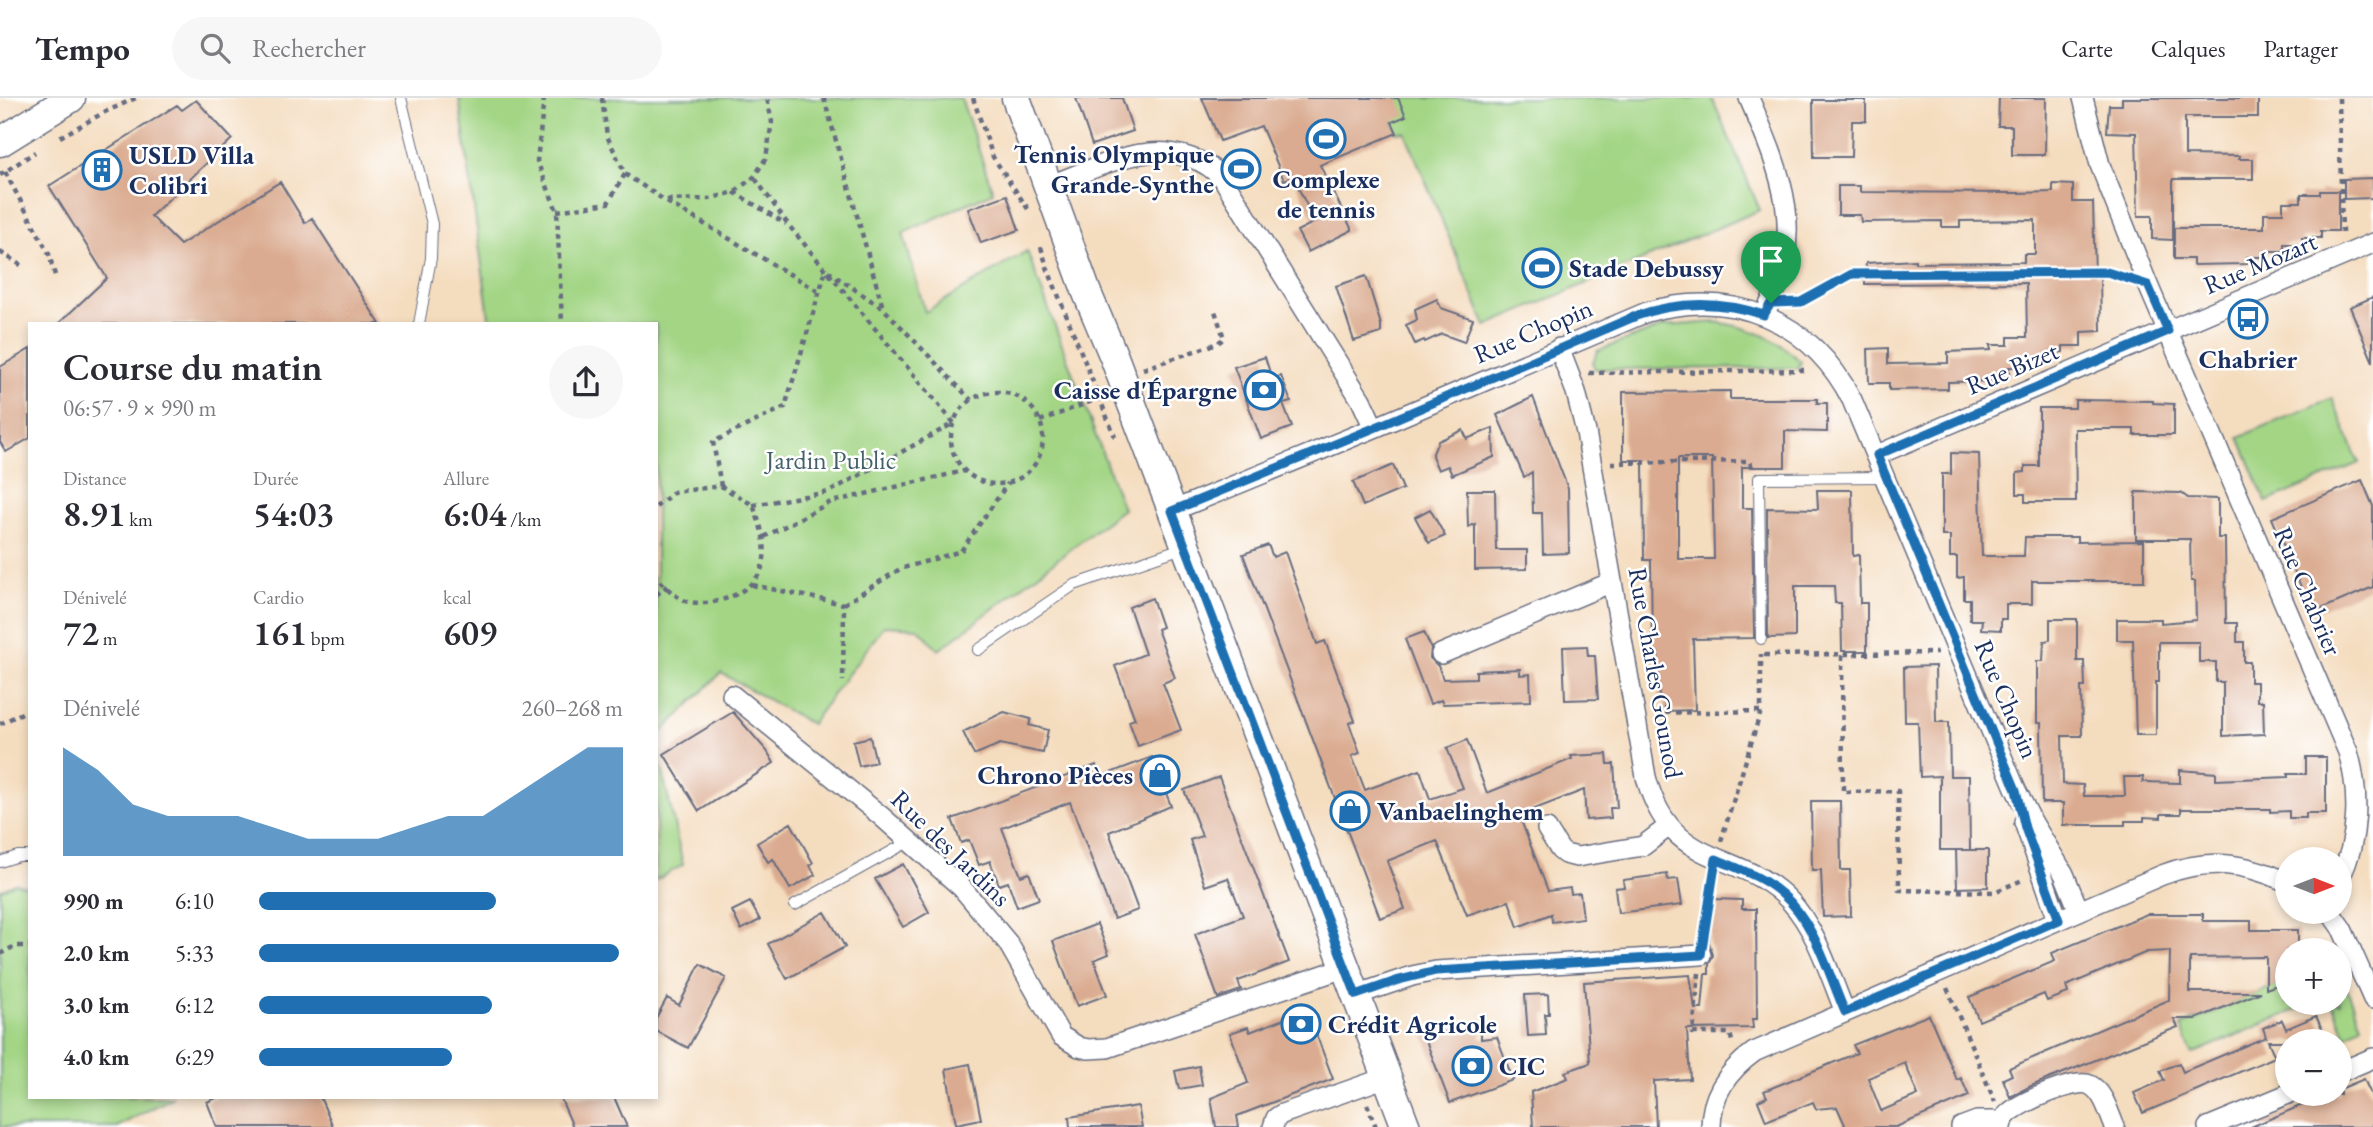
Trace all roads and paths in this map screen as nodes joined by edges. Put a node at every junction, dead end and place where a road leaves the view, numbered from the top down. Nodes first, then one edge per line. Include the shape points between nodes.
1 (71, 98) edge
2 (401, 98) edge
3 (544, 98) edge
4 (602, 98) edge
5 (767, 98) edge
6 (824, 98) edge
7 (1016, 98) edge
8 (1034, 98) edge
9 (1749, 98) edge
10 (2083, 98) edge
11 (2339, 98) edge
12 (0, 142) edge
13 (45, 146) dead end
14 (2, 174) edge
15 (625, 174) junction
16 (754, 177) junction
17 (1055, 184) junction
18 (734, 192) junction
19 (664, 200) junction
20 (557, 211) junction
21 (789, 227) junction
22 (2342, 241) dead end
23 (2373, 243) edge
24 (0, 252) edge
25 (21, 265) dead end
26 (827, 270) junction
27 (56, 279) dead end
28 (2148, 285) junction
29 (820, 292) junction
30 (1214, 308) dead end
31 (884, 309) junction
32 (1767, 309) junction
33 (419, 322) edge
34 (562, 322) edge
35 (2168, 331) junction
36 (1559, 348) junction
37 (1818, 370) dead end
38 (1572, 378) junction
39 (1125, 387) junction
40 (971, 400) junction
41 (1040, 421) junction
42 (954, 423) junction
43 (1374, 428) junction
44 (1877, 455) junction
45 (1592, 463) junction
46 (964, 471) junction
47 (1886, 477) junction
48 (1759, 478) junction
49 (1009, 483) junction
50 (721, 486) junction
51 (658, 505) edge
52 (753, 506) junction
53 (1172, 511) junction
54 (764, 537) junction
55 (1185, 547) junction
56 (658, 578) edge
57 (1612, 582) junction
58 (752, 585) junction
59 (667, 586) junction
60 (658, 594) edge
61 (844, 604) junction
62 (1761, 639) joint
63 (978, 650) dead end
64 (1959, 653) junction
65 (1441, 654) dead end
66 (1842, 655) junction
67 (1761, 656) junction
68 (843, 681) dead end
69 (732, 695) dead end
70 (1761, 711) junction
71 (22, 713) dead end
72 (1635, 714) junction
73 (0, 724) edge
74 (2016, 790) junction
75 (1669, 826) junction
76 (1547, 829) dead end
77 (910, 841) junction
78 (2351, 847) edge
79 (28, 856) edge
80 (1716, 859) junction
81 (0, 862) edge
82 (2041, 873) junction
83 (2275, 878) edge
84 (795, 905) dead end
85 (2079, 911) junction
86 (2059, 920) junction
87 (2338, 924) edge
88 (28, 946) edge
89 (0, 954) edge
90 (1701, 955) junction
91 (1347, 967) junction
92 (1939, 971) junction
93 (1356, 995) junction
94 (2373, 999) edge
95 (1845, 1012) junction
96 (2373, 1058) edge
97 (1737, 1066) junction
98 (2352, 1067) edge
99 (1387, 1077) junction
100 (2275, 1099) edge
101 (2002, 1124) edge
102 (1273, 1127) edge
103 (1406, 1127) edge
104 (1711, 1127) edge
105 (1961, 1127) edge
106 (2115, 1127) edge
107 (2208, 1127) edge

1 - 12 street
2 - 33 lane via 432,224
3 - 20 path via 537,161
4 - 15 path via 607,136
5 - 16 path via 772,122 766,158
6 - 31 path
7 - 17 street
8 - 17 street
9 - 32 street via 1778,167 1786,202 1786,254
10 - 28 street, Rue Chabrier via 2100,165
11 - 22 path
13 - 14 path
14 - 27 path via 49,254
15 - 19 path
15 - 20 path via 608,203
16 - 18 path
16 - 21 path
17 - 39 street via 1087,293
17 - 43 street via 1149,153 1191,158 1214,169 1226,181
18 - 19 path via 709,199
18 - 21 path
19 - 29 path
20 - 34 path
21 - 26 path
23 - 35 street, Rue Mozart
24 - 25 path
26 - 29 path
26 - 31 path
26 - 42 path
28 - 32 path via 2107,272 1852,274 1801,302
28 - 35 street, Rue Chabrier
29 - 50 path via 785,407 713,442
30 - 39 path via 1224,338 1140,371 1143,379
31 - 40 path
32 - 36 street, Rue Chopin via 1670,307
32 - 44 street, Rue Chopin via 1829,361
35 - 44 street, Rue Bizet
35 - 78 street, Rue Chabrier via 2348,752 2356,813
36 - 38 street, Rue Charles Gounod
36 - 43 street, Rue Chopin
37 - 38 path via 1592,372
38 - 45 street, Rue Charles Gounod
39 - 41 path
39 - 53 street
40 - 41 path via 983,394 1010,394 1022,400
40 - 42 path
41 - 49 path via 1043,436 1034,466
42 - 46 path via 952,448
42 - 52 path via 830,492
43 - 53 street, Rue Chopin
44 - 47 street, Rue Chopin
45 - 48 path via 1749,461
45 - 57 street, Rue Charles Gounod
46 - 49 path via 985,483
46 - 54 path via 831,502
47 - 48 lane
47 - 64 street, Rue Chopin
48 - 62 lane
49 - 61 path via 961,551 900,569
50 - 51 path via 674,492
50 - 52 path
52 - 54 path
53 - 55 street
54 - 58 path via 763,565
55 - 63 lane via 1074,585
55 - 91 street
56 - 59 path
57 - 65 street
57 - 72 street, Rue Charles Gounod
58 - 59 path via 721,601 685,601
58 - 61 path
59 - 60 path
61 - 68 path
62 - 67 path
64 - 66 path
64 - 74 street, Rue Chopin
66 - 67 path
66 - 82 path via 1843,792 1898,791 1899,890 1994,892
67 - 70 path
69 - 77 street, Rue des Jardins
70 - 72 path
70 - 80 path
71 - 73 path
72 - 75 street, Rue Charles Gounod via 1649,789
74 - 82 street, Rue Chopin
74 - 85 street, Rue Chopin via 2064,874
75 - 76 street via 1643,846 1577,857 1560,850
75 - 80 street, Rue Charles Gounod
77 - 84 lane
77 - 91 street, Rue des Jardins via 989,918 1022,966 1057,1031 1079,1047 1117,1045
79 - 81 lane
80 - 90 path
80 - 95 street, Rue Charles Gounod via 1755,876 1790,901 1814,939
82 - 86 street, Rue Chopin
83 - 85 street via 2238,866 2193,864
85 - 86 street
86 - 92 street
87 - 94 street
88 - 89 path via 15,946
90 - 93 street via 1436,971
90 - 97 path via 1693,1033 1730,1033
91 - 93 street
92 - 95 street
92 - 101 path
93 - 99 street
95 - 97 street via 1764,1047
96 - 98 street
97 - 104 street via 1718,1092
99 - 102 street via 1282,1114
99 - 103 street
100 - 107 street
101 - 105 street via 1978,1121
101 - 106 street via 2017,1107 2081,1083 2100,1094

